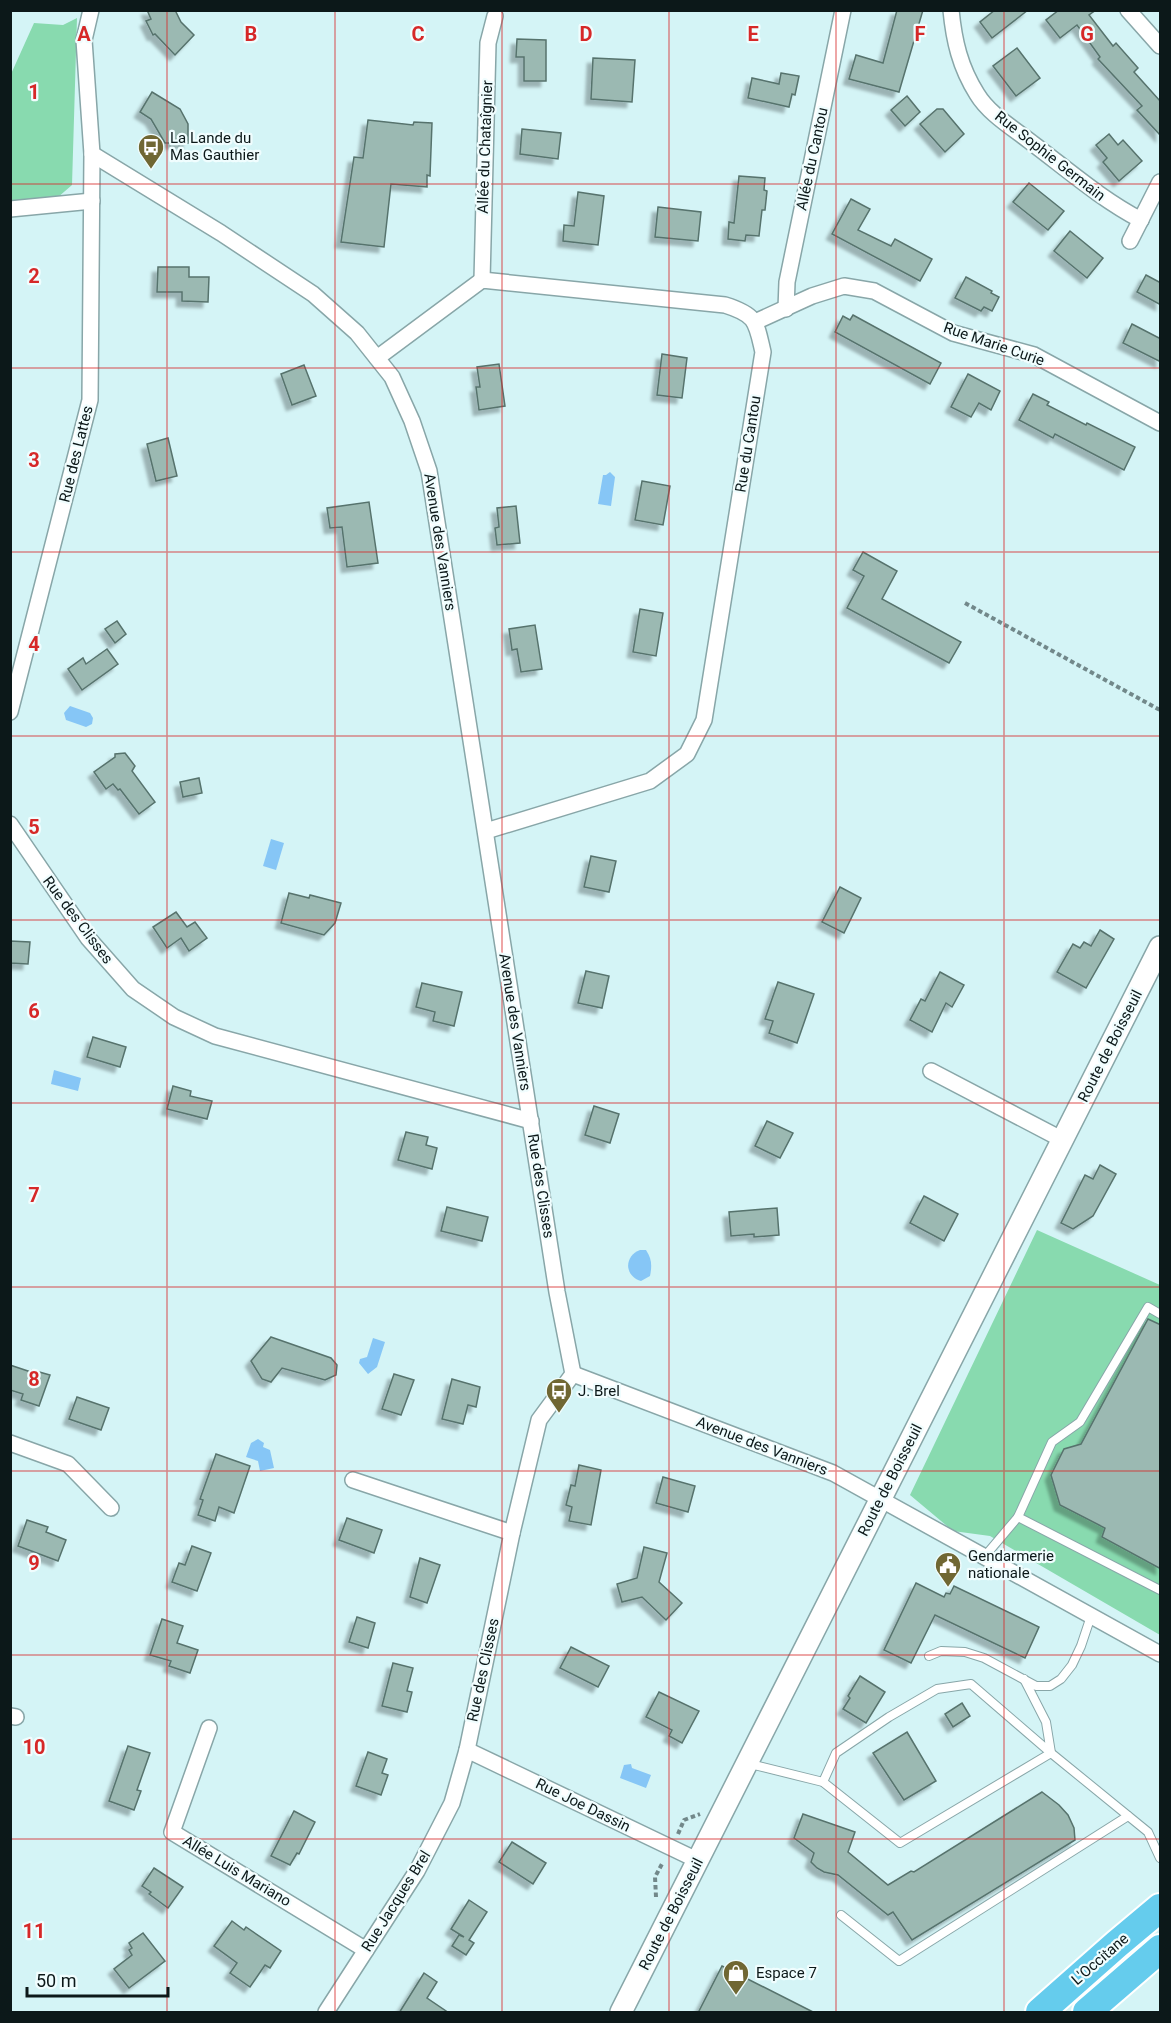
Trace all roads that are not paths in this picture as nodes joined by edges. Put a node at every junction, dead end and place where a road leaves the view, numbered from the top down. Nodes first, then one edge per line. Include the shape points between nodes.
1 (91, 10) edge
2 (843, 10) edge
3 (951, 10) edge
4 (1128, 10) edge
5 (495, 16) dead end
6 (1161, 46) edge
7 (92, 154) junction
8 (1161, 183) edge
9 (92, 201) junction
10 (10, 209) edge
11 (1142, 220) junction
12 (1130, 241) dead end
13 (482, 280) junction
14 (786, 309) junction
15 (755, 322) junction
16 (377, 358) junction
17 (1161, 423) edge
18 (10, 712) edge
19 (10, 824) edge
20 (486, 831) junction
21 (1161, 947) edge
22 (931, 1071) dead end
23 (531, 1121) junction
24 (1063, 1140) junction
25 (1161, 1314) edge
26 (573, 1374) junction
27 (10, 1443) edge
28 (353, 1480) dead end
29 (881, 1498) junction
30 (111, 1508) dead end
31 (1018, 1517) junction
32 (512, 1533) junction
33 (985, 1556) junction
34 (1161, 1590) edge
35 (1091, 1616) junction
36 (1161, 1654) edge
37 (929, 1656) dead end
38 (1024, 1679) junction
39 (209, 1728) dead end
40 (467, 1750) junction
41 (1051, 1753) junction
42 (746, 1764) junction
43 (823, 1782) junction
44 (1128, 1816) junction
45 (1161, 1858) edge
46 (699, 1860) junction
47 (1161, 1908) edge
48 (841, 1915) dead end
49 (1161, 1949) edge
50 (366, 1950) junction
51 (326, 2013) edge
52 (621, 2013) edge
53 (1040, 2013) edge
54 (1087, 2013) edge

1 - 7 street via 84,40
2 - 14 street, Allée du Cantou via 787,282
3 - 11 street, Rue Sophie Germain via 961,66 978,96 998,117 1112,204
4 - 6 street
5 - 13 street, Allée du Chataîgnier via 488,43
7 - 9 street, Rue des Lattes
7 - 16 street, Avenue des Vanniers via 313,294 357,333
8 - 11 street
9 - 10 street
9 - 18 street, Rue des Lattes via 90,400
11 - 12 street
13 - 15 street via 725,305 742,310
13 - 16 street
14 - 15 street, Rue Marie Curie
14 - 17 street, Rue Marie Curie via 844,286 874,291 953,333 1034,355
15 - 20 street, Rue du Cantou via 763,352 704,720 687,754 650,781
16 - 20 street, Avenue des Vanniers via 392,377 429,471
19 - 23 street, Rue des Clisses via 87,938 133,989 174,1017 215,1036
20 - 23 street, Avenue des Vanniers
21 - 24 main road, Route de Boisseuil
22 - 24 street
23 - 26 street, Rue des Clisses
24 - 29 main road, Route de Boisseuil
25 - 31 lane via 1148,1307 1080,1422 1052,1442
26 - 29 street, Avenue des Vanniers via 833,1473
26 - 32 street, Rue des Clisses via 539,1420
27 - 30 street via 69,1464
28 - 32 street
29 - 33 street, Avenue des Vanniers
29 - 42 main road, Route de Boisseuil
31 - 33 lane
31 - 34 lane
32 - 40 street, Rue des Clisses
33 - 35 street, Avenue des Vanniers
35 - 36 street, Avenue des Vanniers
35 - 38 lane via 1072,1665 1061,1679 1050,1686 1036,1686
37 - 38 lane via 941,1651 965,1652
38 - 41 lane via 1046,1722
39 - 50 street, Allée Luis Mariano via 172,1832
40 - 46 street, Rue Joe Dassin
40 - 50 street, Rue Jacques Brel via 452,1803 417,1871
41 - 43 lane via 900,1843
41 - 43 lane via 971,1684 937,1689 889,1717 836,1754
41 - 44 lane
42 - 43 lane
42 - 46 main road, Route de Boisseuil
44 - 45 lane via 1148,1832
44 - 48 lane via 899,1962
46 - 52 main road, Route de Boisseuil
47 - 53 highway, L'Occitane
49 - 54 highway
50 - 51 street, Rue Jacques Brel

